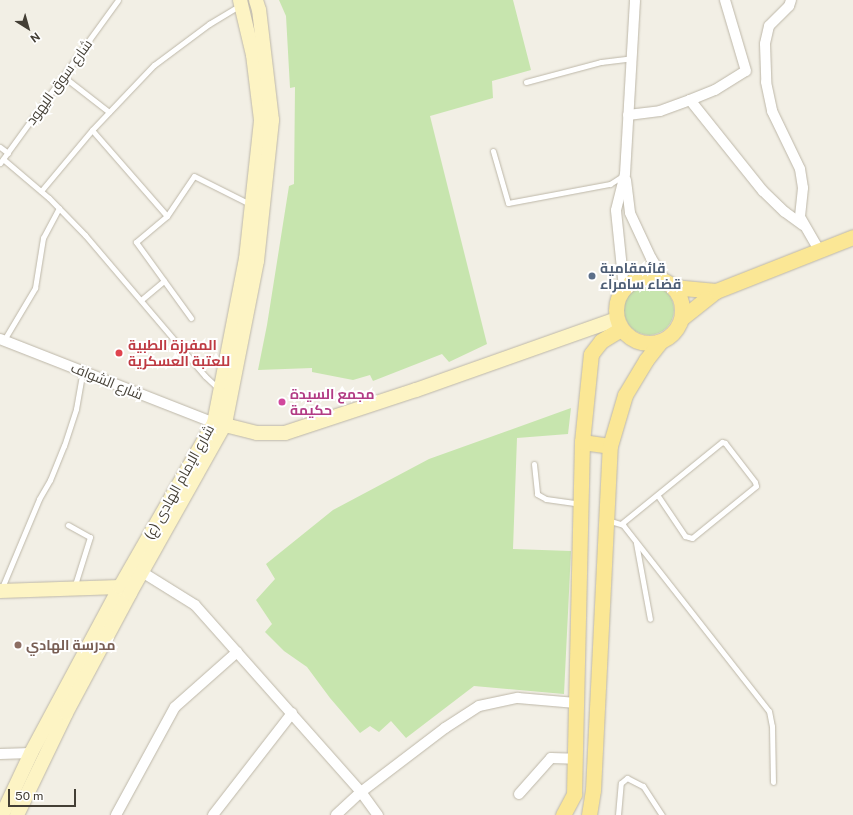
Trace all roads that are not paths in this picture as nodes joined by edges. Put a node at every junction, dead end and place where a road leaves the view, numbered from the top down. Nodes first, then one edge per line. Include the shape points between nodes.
1 (118, 0) edge
2 (256, 0) edge
3 (635, 0) edge
4 (725, 0) edge
5 (791, 0) edge
6 (241, 2) edge
7 (632, 58) junction
8 (64, 77) junction
9 (526, 82) dead end
10 (690, 100) junction
11 (109, 112) junction
12 (628, 115) junction
13 (92, 130) junction
14 (0, 147) edge
15 (493, 152) dead end
16 (8, 153) junction
17 (2, 161) edge
18 (625, 174) junction
19 (41, 191) junction
20 (252, 205) junction
21 (59, 208) junction
22 (167, 216) junction
23 (807, 227) junction
24 (853, 237) edge
25 (819, 250) junction
26 (164, 280) junction
27 (669, 284) junction
28 (624, 288) junction
29 (716, 291) junction
30 (141, 300) junction
31 (191, 318) dead end
32 (682, 318) junction
33 (619, 324) junction
34 (2, 340) edge
35 (660, 342) junction
36 (83, 371) junction
37 (220, 390) junction
38 (219, 424) junction
39 (582, 442) junction
40 (610, 446) junction
41 (534, 464) dead end
42 (658, 496) junction
43 (581, 504) junction
44 (606, 520) junction
45 (621, 524) junction
46 (68, 525) dead end
47 (636, 542) junction
48 (137, 569) junction
49 (73, 588) junction
50 (125, 590) junction
51 (1, 591) edge
52 (650, 620) dead end
53 (237, 652) junction
54 (576, 703) junction
55 (292, 713) junction
56 (30, 753) junction
57 (0, 754) edge
58 (575, 759) junction
59 (773, 782) dead end
60 (361, 792) junction
61 (519, 794) dead end
62 (2, 815) edge
63 (17, 815) edge
64 (116, 815) edge
65 (213, 815) edge
66 (336, 815) edge
67 (378, 815) edge
68 (563, 815) edge
69 (589, 815) edge
70 (618, 815) edge
71 (662, 815) edge

1 - 8 lane, شارع سوق اليهود
2 - 38 main road, شارع الإمام الهادی (ع) via 272,120 257,261
3 - 7 street
4 - 10 street via 746,71 715,90
5 - 23 street via 789,6 768,26 765,44 766,82 772,111 800,169 803,188 800,217
6 - 11 lane via 154,65
6 - 20 main road, شارع الإمام الهادی (ع) via 253,55 260,120
7 - 9 lane via 601,62
7 - 12 street
8 - 11 lane
8 - 16 lane, شارع سوق اليهود
10 - 12 street via 660,111
10 - 23 street via 763,191 785,212
11 - 13 lane
12 - 18 street
13 - 19 lane
13 - 22 lane
14 - 16 lane
15 - 18 lane via 508,203 610,184
16 - 17 lane, شارع سوق اليهود
17 - 19 lane
18 - 27 street via 630,213 651,258
18 - 28 street via 616,210
19 - 21 lane
20 - 22 lane via 194,176
20 - 37 main road, شارع الإمام الهادی (ع) via 246,259
21 - 30 lane
21 - 34 lane via 43,238 35,288
22 - 26 lane via 136,242
23 - 25 street
24 - 25 main road
25 - 29 main road
26 - 30 lane
26 - 31 lane
27 - 28 main road via 654,277 632,281
27 - 29 main road
27 - 32 main road via 680,296
28 - 33 main road via 616,308
29 - 32 main road
30 - 37 lane via 205,376
32 - 35 main road via 678,328
33 - 35 main road via 629,337 639,342
33 - 38 main road via 285,433 257,433
33 - 39 main road via 591,354
34 - 36 street, شارع الشواف
35 - 40 main road via 625,395
36 - 38 street, شارع الشواف
36 - 51 lane via 76,409 64,446 50,480 39,498
37 - 38 main road, شارع الإمام الهادی (ع)
38 - 48 main road, شارع الإمام الهادی (ع)
39 - 40 main road
39 - 43 main road
40 - 44 main road
41 - 43 lane via 537,494 546,499
42 - 42 lane via 685,536 692,538 756,486 722,442
42 - 45 lane
43 - 54 main road
44 - 45 lane
44 - 69 main road via 594,790
45 - 47 lane
46 - 49 lane via 90,537
47 - 52 lane
47 - 59 lane via 769,711 772,726
48 - 50 main road, شارع الإمام الهادی (ع)
48 - 53 street via 195,605
49 - 50 main road
49 - 51 main road
50 - 56 main road, شارع الإمام الهادی (ع)
50 - 63 main road, شارع الإمام الهادی (ع)
53 - 55 street
53 - 64 street via 175,707
54 - 58 main road
54 - 60 street via 518,698 479,706 445,728
55 - 60 street
55 - 65 street
56 - 57 street
56 - 62 main road, شارع الإمام الهادی (ع)
58 - 61 street via 551,758
58 - 68 main road via 574,794
60 - 66 street
60 - 67 street
70 - 71 lane via 621,783 627,778 643,786

